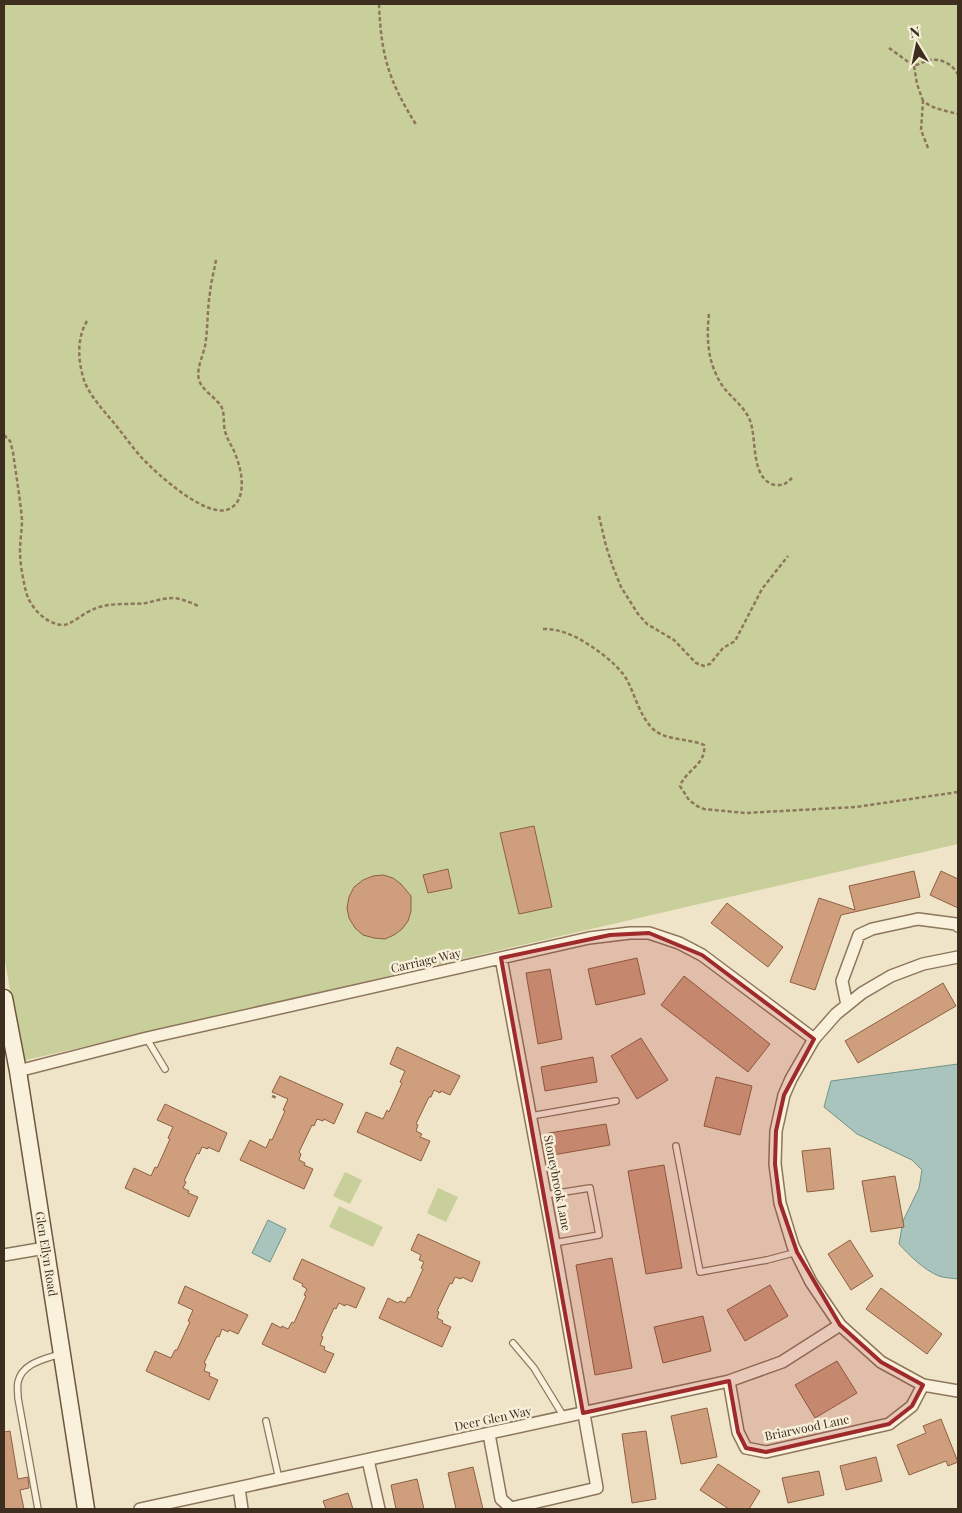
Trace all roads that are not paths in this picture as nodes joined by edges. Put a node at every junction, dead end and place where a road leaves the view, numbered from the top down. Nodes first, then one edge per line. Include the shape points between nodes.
1 (958, 926) edge
2 (958, 957) edge
3 (501, 958) junction
4 (4, 998) edge
5 (847, 1005) junction
6 (146, 1038) junction
7 (814, 1039) junction
8 (165, 1069) dead end
9 (18, 1071) junction
10 (616, 1101) dead end
11 (530, 1116) junction
12 (676, 1146) dead end
13 (545, 1195) junction
14 (554, 1243) junction
15 (45, 1248) junction
16 (796, 1252) junction
17 (4, 1255) edge
18 (840, 1325) junction
19 (513, 1343) dead end
20 (61, 1354) junction
21 (729, 1382) junction
22 (923, 1385) junction
23 (958, 1391) edge
24 (583, 1413) junction
25 (564, 1417) junction
26 (266, 1421) dead end
27 (489, 1434) junction
28 (368, 1460) junction
29 (278, 1479) junction
30 (239, 1488) junction
31 (165, 1507) edge
32 (38, 1509) edge
33 (86, 1509) edge
34 (140, 1509) edge
35 (242, 1509) edge
36 (379, 1509) edge

1 - 5 street via 918,919 859,935 842,981
2 - 5 street via 922,964 891,976
3 - 6 street, Carriage Way
3 - 7 street, Carriage Way via 603,936 649,933 702,954
3 - 11 street, Stoneybrook Lane
4 - 9 street, Glen Ellyn Road
5 - 7 street
6 - 8 lane
6 - 9 street, Carriage Way
7 - 16 street via 791,1078 776,1131 774,1164 780,1203
9 - 15 street, Glen Ellyn Road
10 - 11 lane
11 - 13 street, Stoneybrook Lane
12 - 16 lane via 700,1272
13 - 14 street, Stoneybrook Lane
13 - 14 lane via 590,1188 599,1235
14 - 24 street, Stoneybrook Lane
15 - 17 street
15 - 20 street, Glen Ellyn Road
16 - 18 street via 811,1282
18 - 21 street, Deer Glen Way via 782,1362
18 - 22 street via 881,1362
19 - 25 lane via 534,1368
20 - 32 lane via 32,1364 23,1371 18,1382
20 - 33 street, Glen Ellyn Road
21 - 22 street, Briarwood Lane via 738,1432 746,1448 766,1452 889,1424 912,1406
21 - 24 street, Deer Glen Way
22 - 23 street
24 - 25 street, Deer Glen Way
24 - 27 street, Stoneybrook Lane via 597,1488 511,1508 501,1499
25 - 27 street, Deer Glen Way
26 - 29 lane
27 - 28 street, Deer Glen Way
28 - 29 street, Deer Glen Way
28 - 36 street
29 - 30 street, Deer Glen Way
30 - 31 street, Deer Glen Way
30 - 35 street
31 - 34 street, Deer Glen Way

